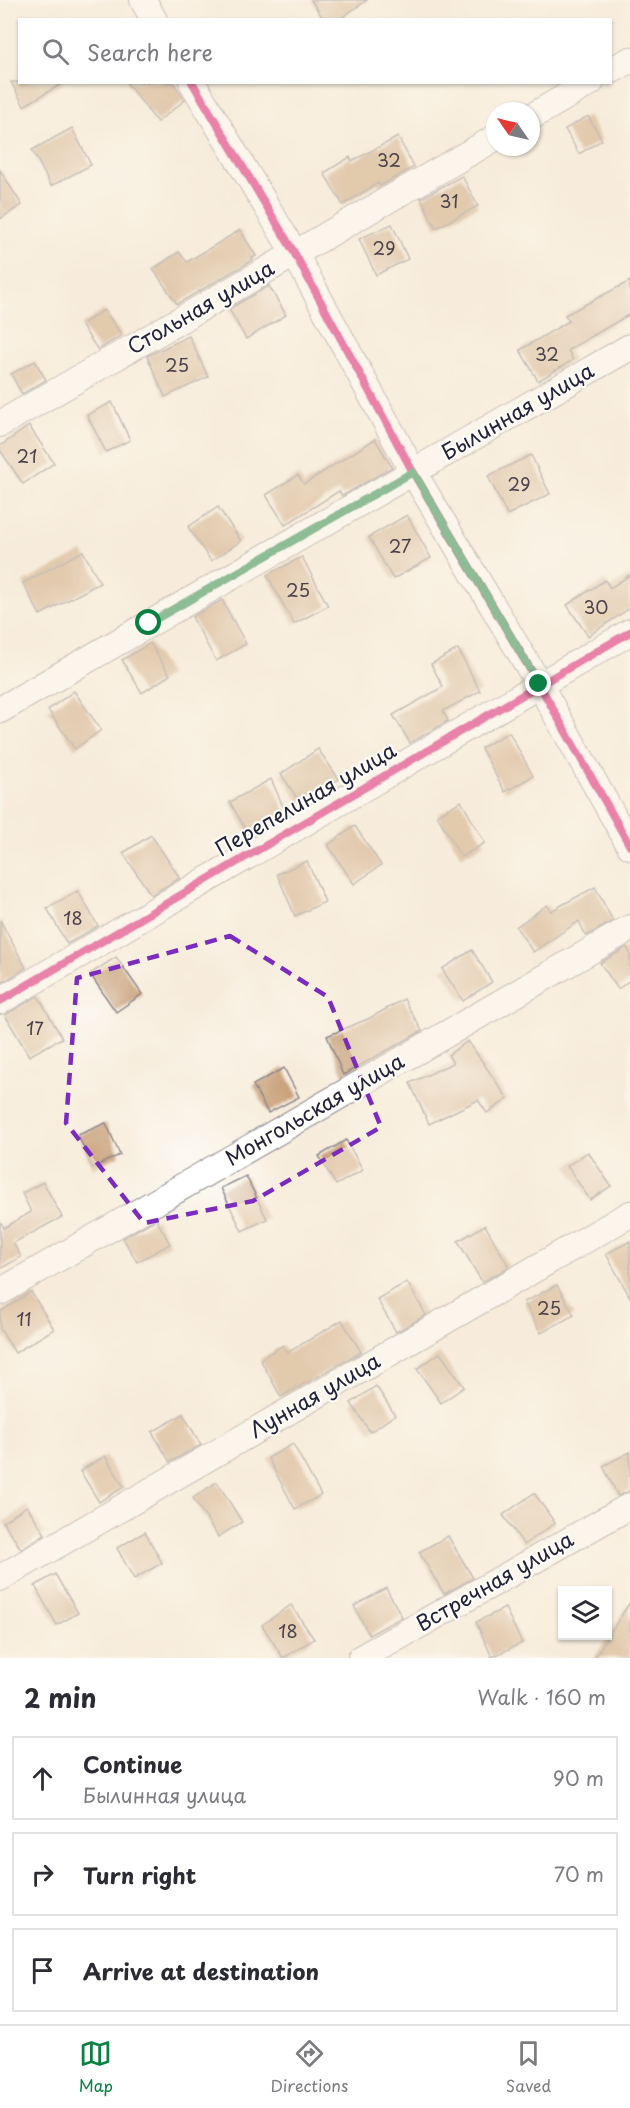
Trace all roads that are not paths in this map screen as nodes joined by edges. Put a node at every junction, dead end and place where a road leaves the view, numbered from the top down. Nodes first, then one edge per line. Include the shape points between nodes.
1 (143, 0) edge
2 (153, 18) edge
3 (630, 60) edge
4 (612, 70) edge
5 (193, 84) edge
6 (588, 84) edge
7 (540, 112) edge
8 (486, 143) edge
9 (295, 254) junction
10 (630, 347) edge
11 (0, 424) edge
12 (413, 472) junction
13 (630, 632) edge
14 (539, 684) junction
15 (0, 710) edge
16 (630, 846) edge
17 (630, 928) edge
18 (0, 1001) edge
19 (630, 1214) edge
20 (0, 1292) edge
21 (630, 1506) edge
22 (0, 1578) edge
23 (361, 1658) edge

1 - 2 street
3 - 4 street
5 - 9 street
6 - 7 street
8 - 9 street, Стольная улица
9 - 11 street, Стольная улица
9 - 12 street
10 - 12 street, Былинная улица
12 - 14 street
12 - 15 street, Былинная улица
13 - 14 street, Перепелиная улица
14 - 16 street
14 - 18 street, Перепелиная улица
17 - 20 street, Монгольская улица
19 - 22 street, Лунная улица
21 - 23 street, Встречная улица

